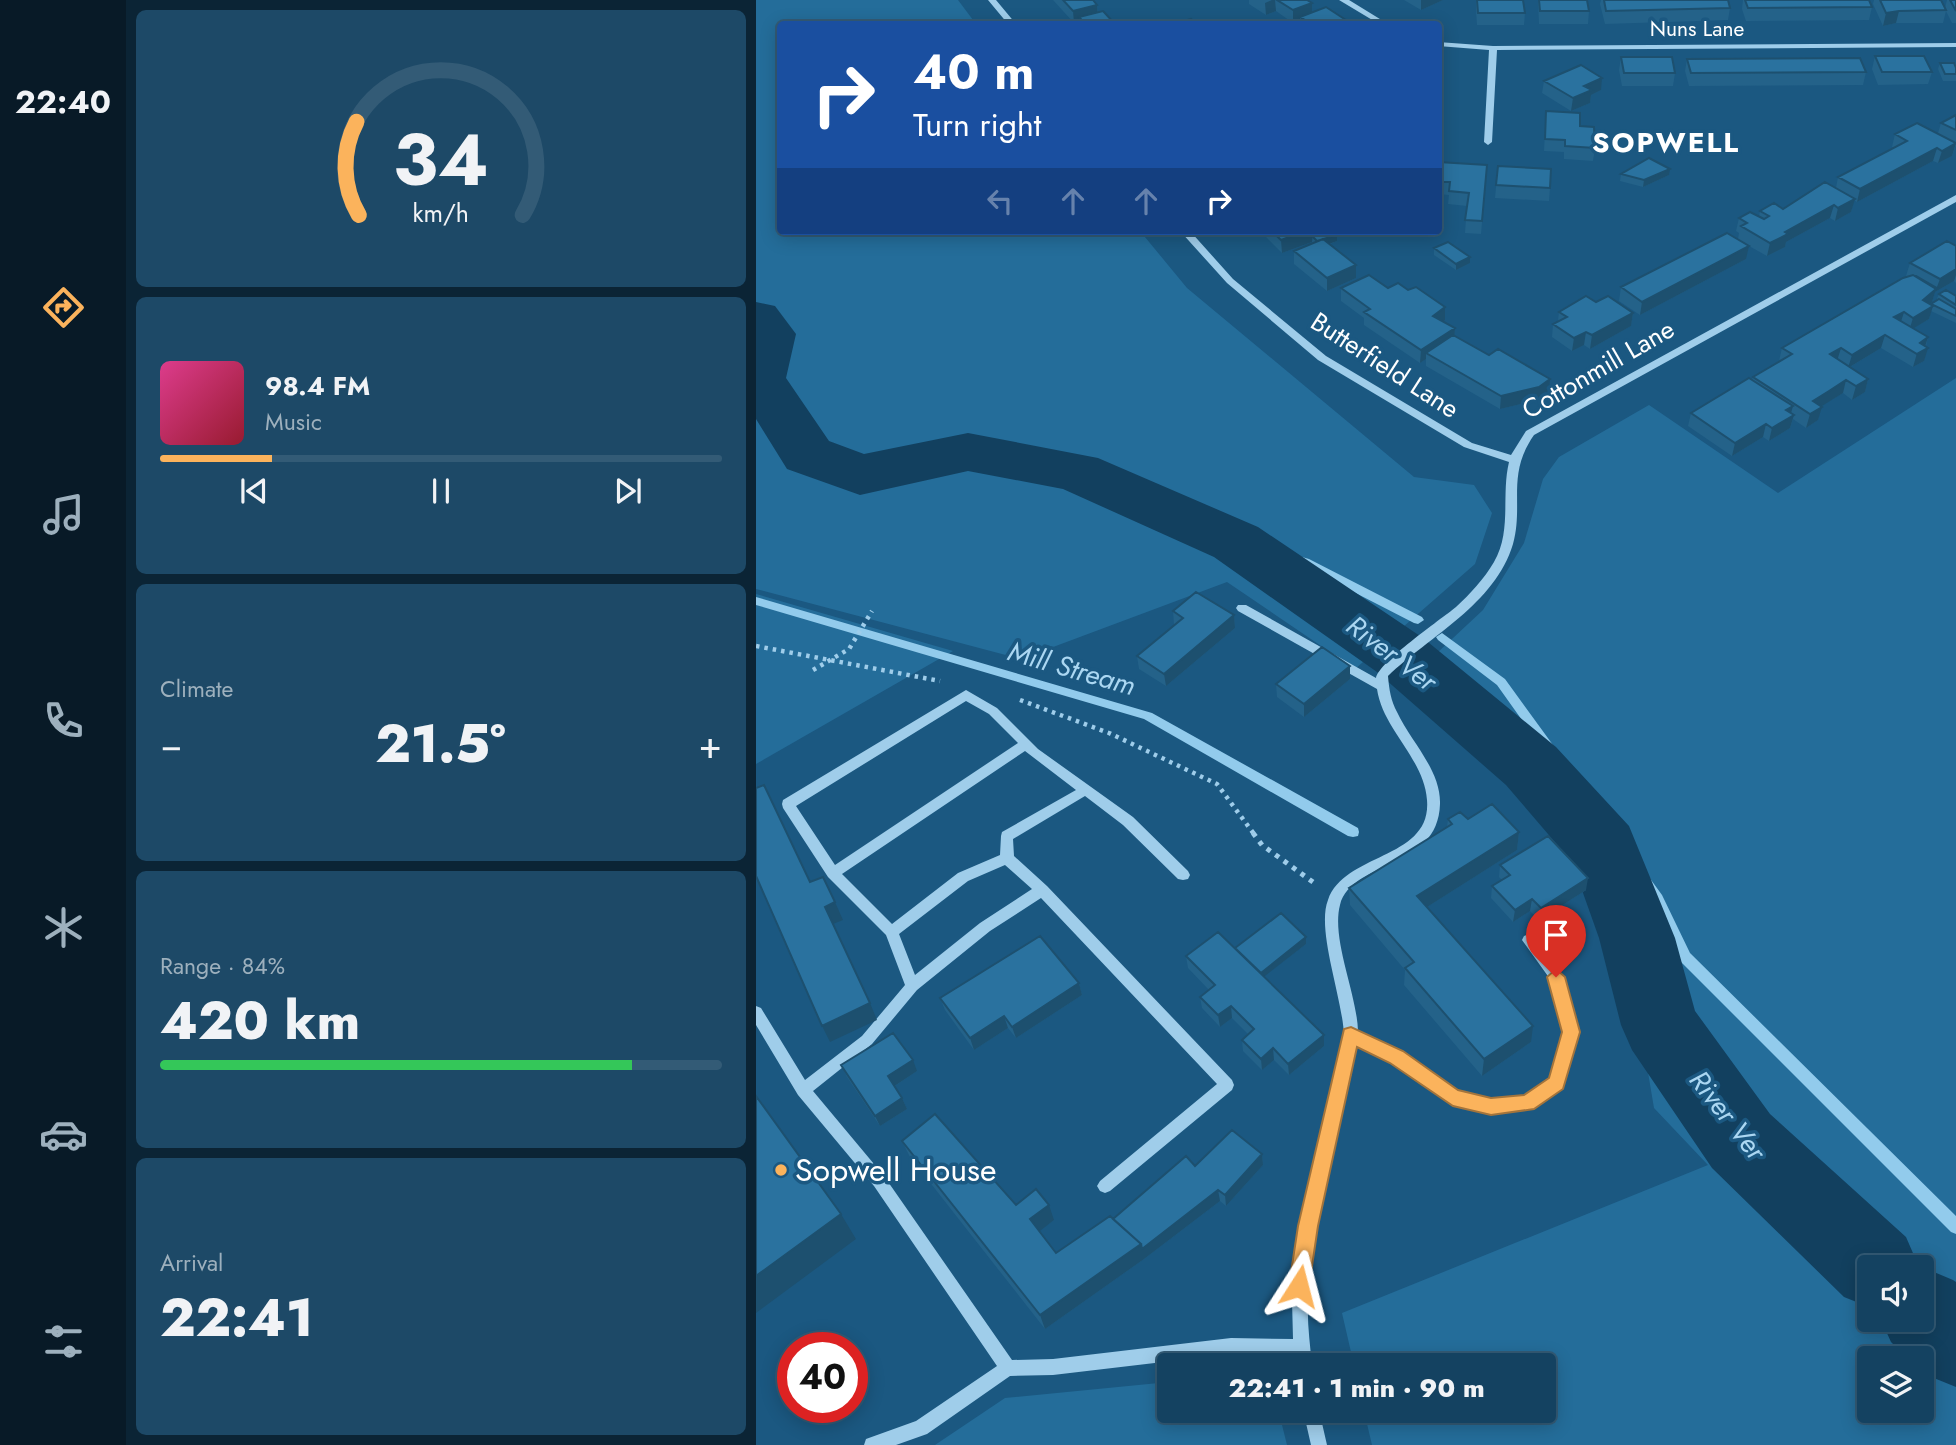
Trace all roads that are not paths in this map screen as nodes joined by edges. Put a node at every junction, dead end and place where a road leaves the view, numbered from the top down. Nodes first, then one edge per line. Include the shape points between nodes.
1 (992, 0) edge
2 (1343, 0) edge
3 (1010, 21) edge
4 (1379, 21) edge
5 (1442, 44) edge
6 (1956, 45) edge
7 (1493, 48) junction
8 (1489, 142) dead end
9 (1956, 198) edge
10 (1189, 235) edge
11 (1513, 459) junction
12 (1242, 608) dead end
13 (1381, 686) junction
14 (1026, 744) junction
15 (1086, 790) junction
16 (1007, 858) junction
17 (833, 873) junction
18 (1183, 875) dead end
19 (1042, 890) junction
20 (891, 932) junction
21 (1529, 940) dead end
22 (912, 986) junction
23 (756, 1012) edge
24 (1351, 1035) junction
25 (803, 1090) junction
26 (1105, 1186) dead end
27 (1301, 1347) junction
28 (1302, 1353) edge
29 (1008, 1368) junction
30 (1314, 1423) edge
31 (873, 1445) edge
32 (1319, 1445) edge

1 - 3 street
2 - 4 street
5 - 7 street, Nuns Lane
6 - 7 street, Nuns Lane
7 - 8 street
9 - 11 street, Cottonmill Lane via 1530,433
10 - 11 street, Butterfield Lane via 1230,281 1322,358 1468,445
11 - 13 street, Cottonmill Lane via 1510,534 1501,559 1483,587 1382,675
12 - 13 street
13 - 24 street via 1431,786 1433,804 1431,824 1418,841 1341,886 1331,908
14 - 15 street
14 - 17 street
14 - 17 street via 993,711 966,695 788,804
15 - 16 street via 1007,836
15 - 18 street via 1128,821
16 - 19 street
16 - 20 street via 963,877
17 - 20 street
19 - 22 street via 985,927
19 - 26 street via 1227,1085
20 - 22 street
21 - 24 street via 1556,977 1571,1032 1557,1083 1527,1103 1491,1107 1453,1098 1397,1057
22 - 25 street via 867,1040
23 - 25 street
24 - 27 street via 1308,1226 1299,1286
25 - 29 street via 879,1181
27 - 28 street
27 - 29 street via 1231,1346
29 - 31 street via 921,1427
30 - 32 street

